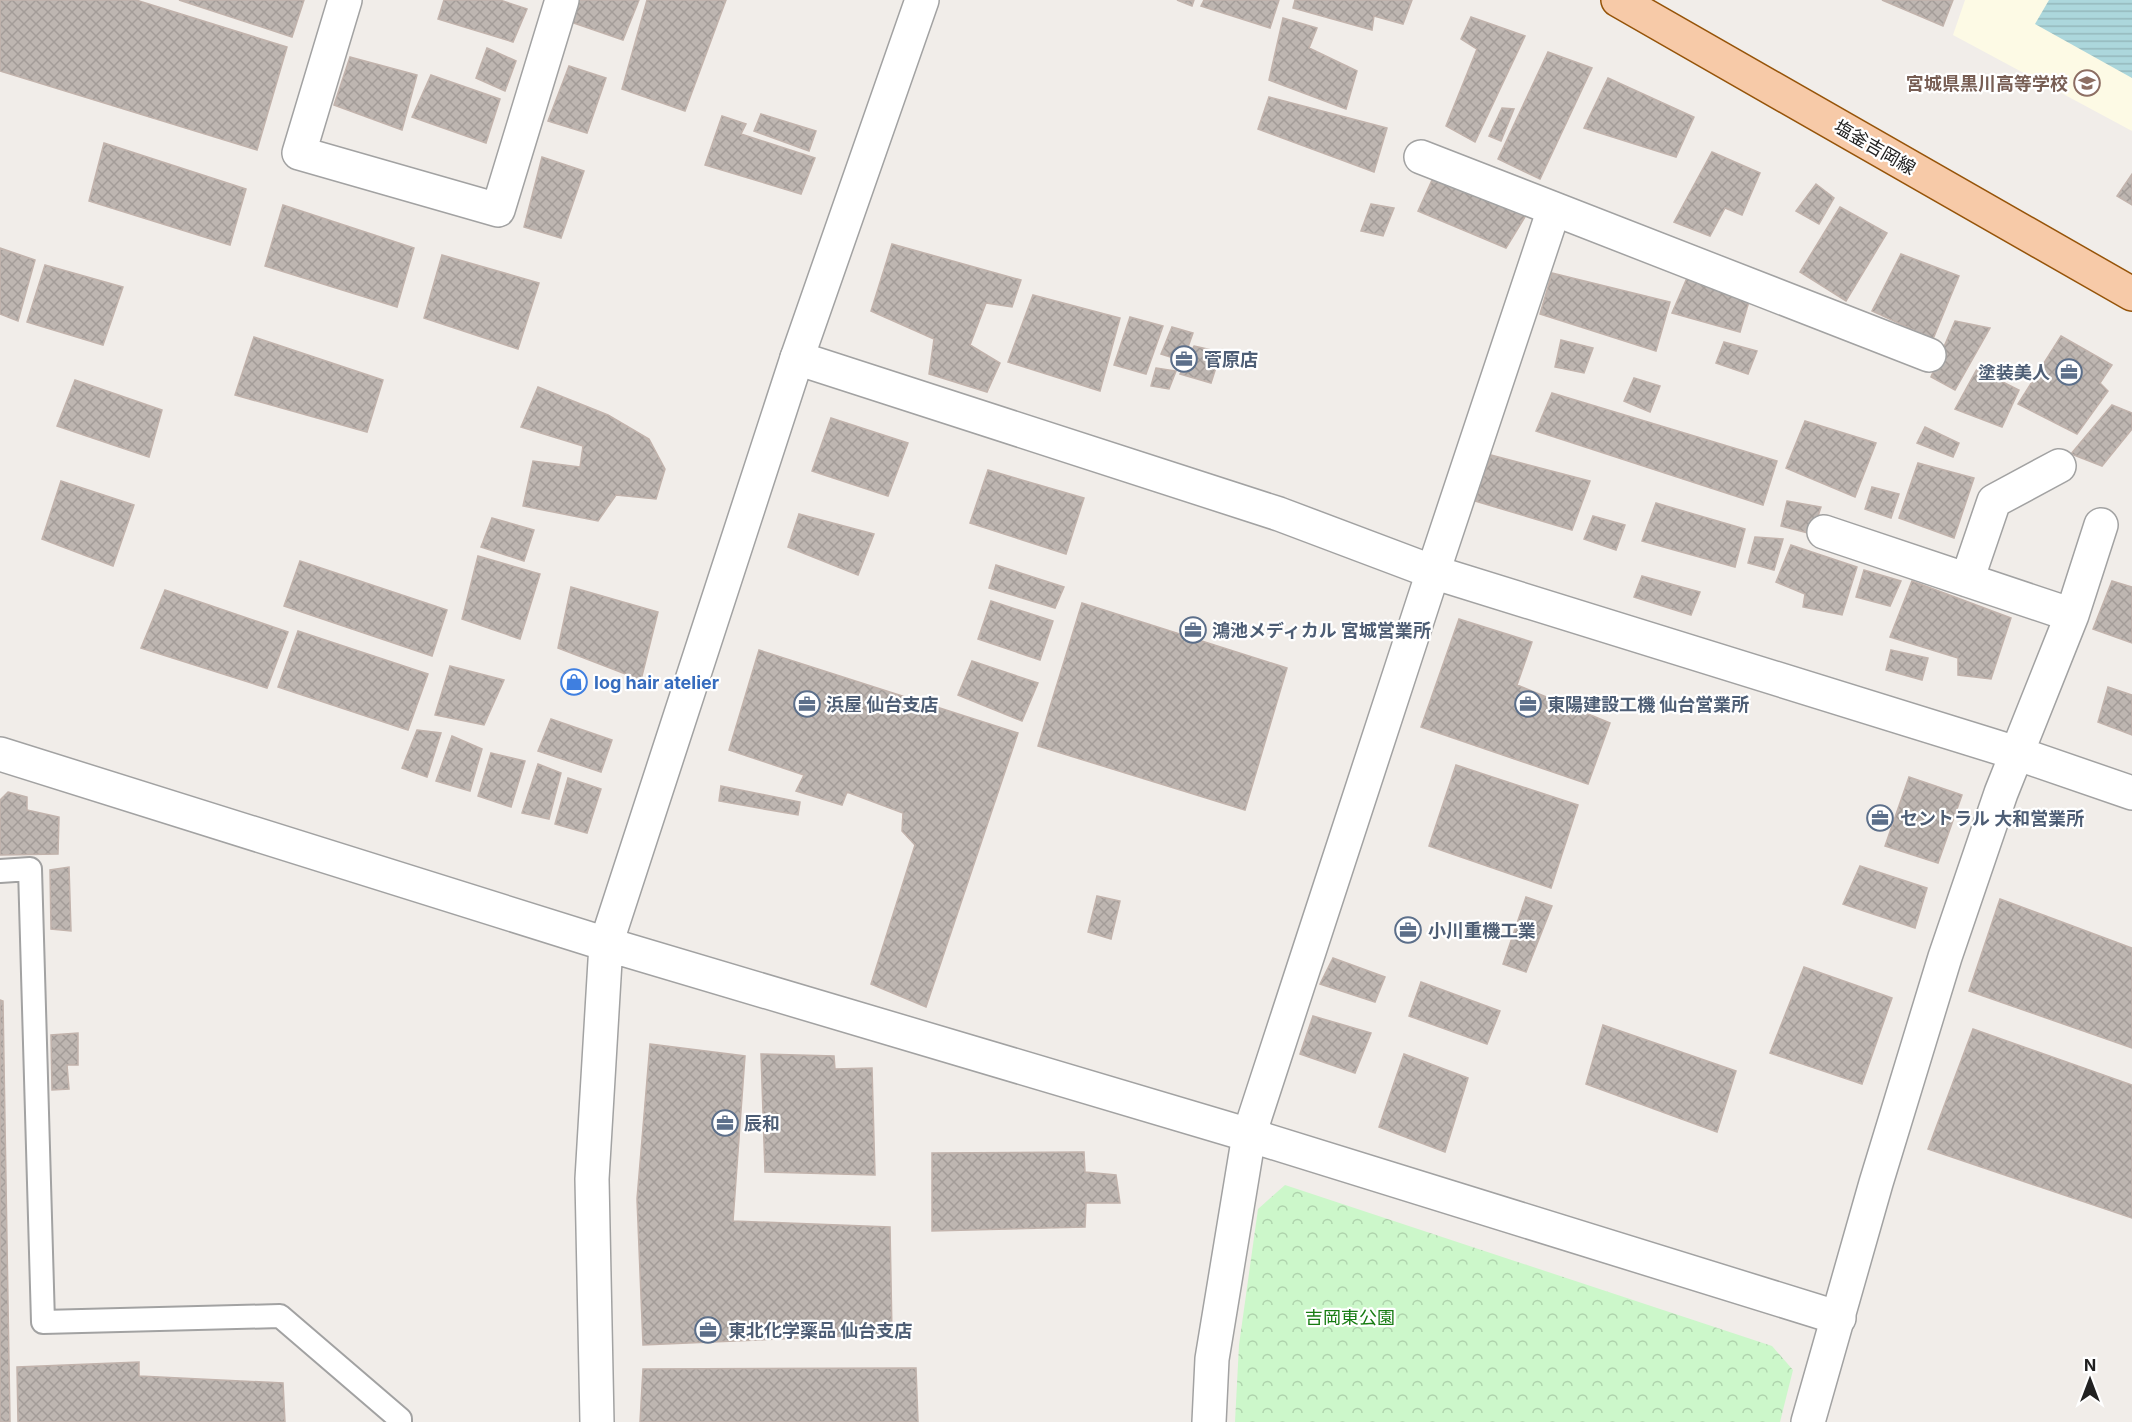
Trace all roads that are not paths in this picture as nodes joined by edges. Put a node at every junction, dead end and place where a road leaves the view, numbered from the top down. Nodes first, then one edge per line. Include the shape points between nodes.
1 (345, 0) edge
2 (562, 0) edge
3 (922, 0) edge
4 (1618, 0) edge
5 (1421, 157) dead end
6 (1554, 209) junction
7 (2132, 294) edge
8 (1929, 355) dead end
9 (797, 358) junction
10 (2059, 466) dead end
11 (2101, 525) dead end
12 (1824, 532) dead end
13 (1433, 572) junction
14 (1967, 580) junction
15 (2072, 615) junction
16 (2016, 753) junction
17 (0, 754) edge
18 (2132, 793) edge
19 (0, 871) edge
20 (606, 944) junction
21 (1249, 1135) junction
22 (1839, 1318) junction
23 (400, 1422) edge
24 (597, 1422) edge
25 (1209, 1422) edge
26 (1808, 1422) edge

1 - 2 street via 299,153 498,210
3 - 9 street
4 - 7 main road, 塩釜吉岡線
5 - 6 street
6 - 8 street
6 - 13 street
9 - 13 street via 1279,514
9 - 20 street
10 - 14 street via 1994,501
11 - 15 street
12 - 14 street
13 - 16 street
13 - 21 street
14 - 15 street
15 - 16 street
16 - 18 street
16 - 22 street via 1945,957
17 - 20 street
19 - 23 lane via 30,870 43,1322 280,1316
20 - 21 street
20 - 24 street via 592,1179
21 - 22 street
21 - 25 street via 1212,1359
22 - 26 street

